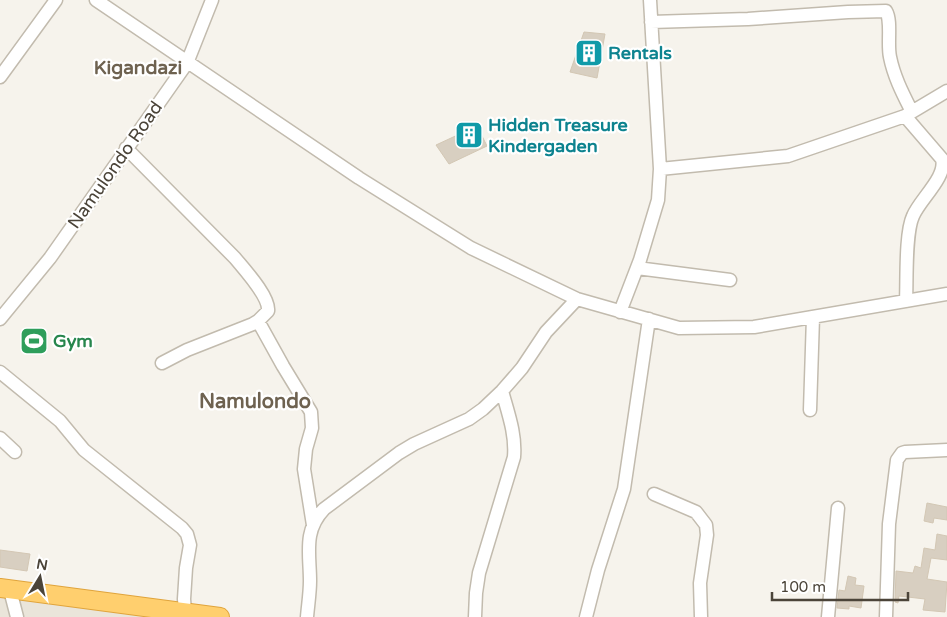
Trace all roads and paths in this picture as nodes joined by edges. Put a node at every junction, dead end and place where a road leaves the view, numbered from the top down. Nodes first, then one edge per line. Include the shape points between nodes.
1 (56, 0) edge
2 (96, 0) edge
3 (212, 0) edge
4 (650, 0) edge
5 (651, 22) junction
6 (186, 63) junction
7 (0, 77) edge
8 (947, 91) edge
9 (908, 114) junction
10 (126, 148) junction
11 (660, 169) junction
12 (637, 268) junction
13 (730, 280) dead end
14 (947, 294) edge
15 (577, 299) junction
16 (906, 301) junction
17 (620, 312) junction
18 (813, 317) junction
19 (0, 319) edge
20 (649, 320) junction
21 (258, 321) junction
22 (162, 363) dead end
23 (0, 372) edge
24 (502, 391) junction
25 (810, 410) dead end
26 (0, 438) edge
27 (947, 450) edge
28 (15, 452) dead end
29 (654, 494) dead end
30 (838, 508) dead end
31 (313, 524) junction
32 (5, 589) edge
33 (185, 612) junction
34 (17, 617) edge
35 (213, 617) edge
36 (306, 617) edge
37 (475, 617) edge
38 (586, 617) edge
39 (701, 617) edge
40 (828, 617) edge
41 (886, 617) edge

1 - 7 street
2 - 6 street
3 - 6 street, Namulondo Road
4 - 5 street
5 - 9 street via 886,11 889,15 890,59
5 - 11 street
6 - 10 street, Namulondo Road
6 - 15 street via 471,248
8 - 9 street
9 - 11 street via 788,156
9 - 16 street via 944,165 912,218
10 - 19 street, Namulondo Road via 50,258
10 - 21 street via 247,272 268,302 268,311
11 - 12 street via 656,206
12 - 13 street
12 - 17 street
14 - 16 street
15 - 17 street
15 - 24 street via 546,332
16 - 18 street
17 - 20 street
18 - 20 street via 754,327 680,328
18 - 25 street
20 - 38 street via 624,489
21 - 22 street
21 - 31 street via 311,412 312,428 304,469
23 - 33 street via 60,420 84,450 187,534 190,545 185,576
24 - 31 street via 469,419 399,453 324,510
24 - 37 street via 513,433 514,457 479,573
26 - 28 street
27 - 41 street via 905,452 897,460 889,524
29 - 39 street via 696,512 706,525 700,582
30 - 40 street
31 - 36 street via 308,550 310,595
32 - 33 highway
32 - 34 street
33 - 35 highway

